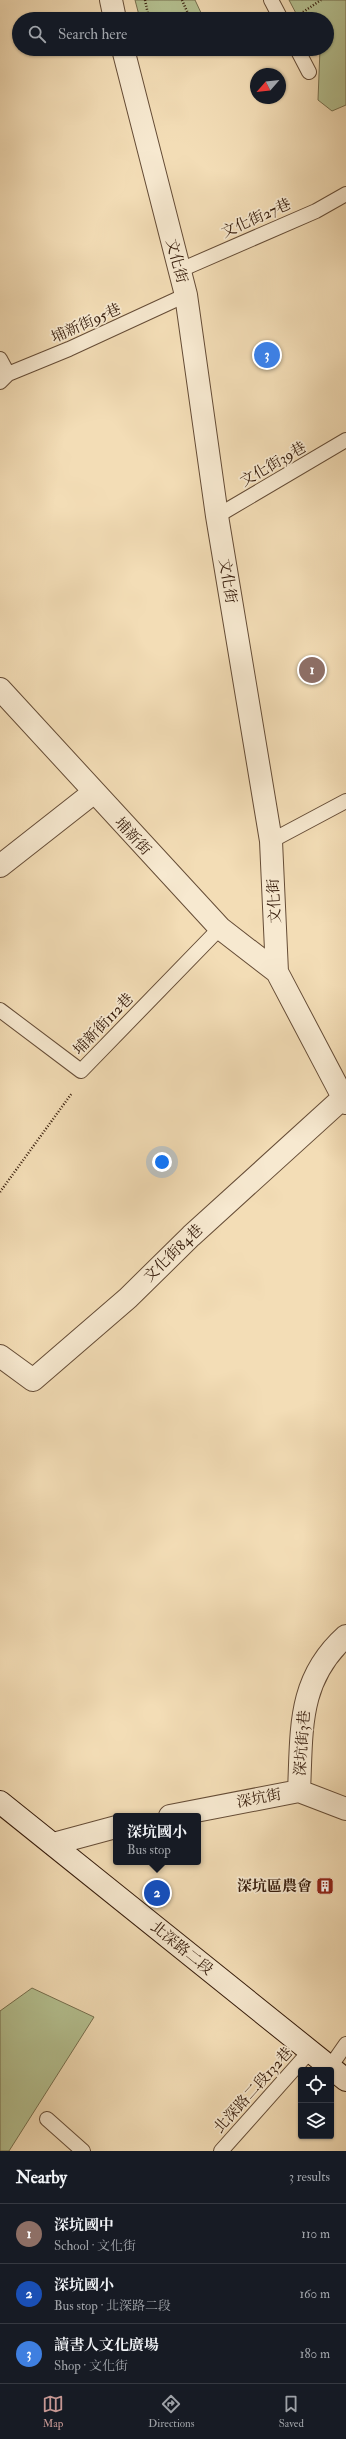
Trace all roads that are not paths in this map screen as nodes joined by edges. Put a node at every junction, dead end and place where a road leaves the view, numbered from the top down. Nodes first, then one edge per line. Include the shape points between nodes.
1 (111, 0) edge
2 (272, 0) edge
3 (114, 12) edge
4 (278, 12) edge
5 (125, 56) edge
6 (301, 56) edge
7 (309, 72) dead end
8 (346, 194) edge
9 (178, 271) junction
10 (186, 295) junction
11 (0, 359) edge
12 (4, 378) edge
13 (346, 440) edge
14 (217, 516) junction
15 (0, 689) edge
16 (93, 792) junction
17 (346, 801) edge
18 (271, 841) junction
19 (0, 866) edge
20 (220, 928) junction
21 (277, 972) junction
22 (0, 1010) edge
23 (344, 1101) edge
24 (0, 1356) edge
25 (346, 1636) edge
26 (299, 1791) junction
27 (0, 1802) edge
28 (346, 1809) edge
29 (185, 1813) edge
30 (113, 1828) edge
31 (53, 1844) junction
32 (346, 2044) edge
33 (310, 2051) junction
34 (338, 2073) edge
35 (47, 2119) dead end
36 (83, 2151) edge
37 (221, 2151) edge

1 - 3 street
2 - 4 lane
5 - 9 street, 文化街
6 - 7 lane
8 - 9 lane, 文化街27巷 via 316,211
9 - 10 street, 文化街
10 - 12 lane, 埔新街95巷
10 - 14 street, 文化街
11 - 12 lane
13 - 14 lane, 文化街39巷
14 - 18 street, 文化街
15 - 16 street, 埔新街
16 - 19 street
16 - 20 street, 埔新街
17 - 18 lane
18 - 21 street, 文化街
20 - 21 street, 埔新街
20 - 22 lane, 埔新街112巷 via 80,1071
21 - 23 street, 文化街
23 - 24 street, 文化街84巷 via 190,1236 128,1298 33,1380
25 - 26 street, 深坑街3巷 via 337,1644 312,1679 303,1710
26 - 28 street, 深坑街
26 - 29 street, 深坑街
27 - 31 street, 北深路二段
30 - 31 street
31 - 33 street, 北深路二段
32 - 34 lane
33 - 34 street, 北深路二段
33 - 37 lane, 北深路二段132巷
35 - 36 lane

